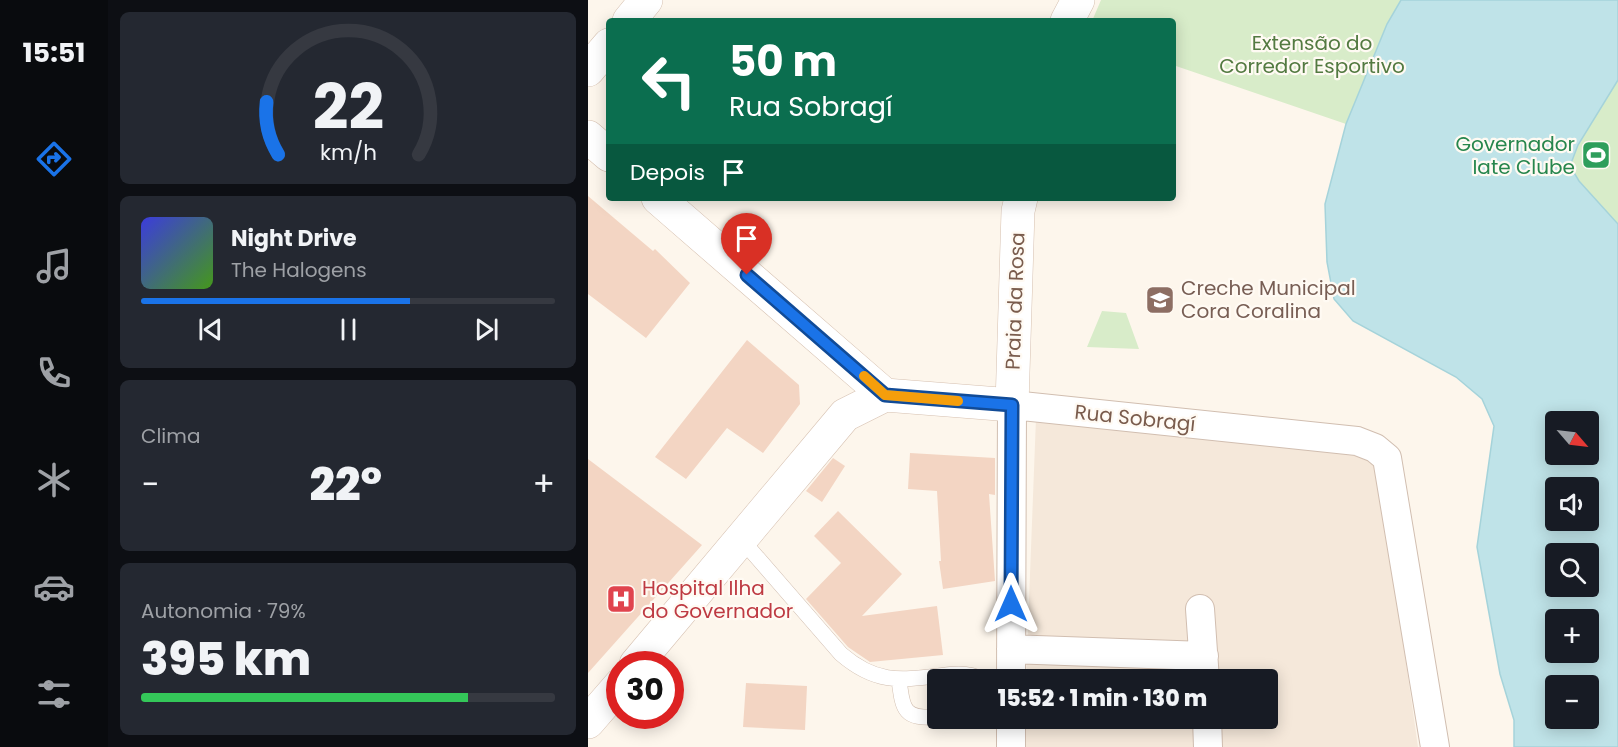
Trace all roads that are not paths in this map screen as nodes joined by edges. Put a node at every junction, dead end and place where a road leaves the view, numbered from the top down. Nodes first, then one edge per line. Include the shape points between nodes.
1 (646, 0) edge
2 (1078, 0) edge
3 (631, 18) edge
4 (1069, 18) edge
5 (606, 49) edge
6 (588, 70) edge
7 (588, 137) edge
8 (606, 152) edge
9 (661, 201) edge
10 (1020, 201) edge
11 (853, 367) junction
12 (885, 395) junction
13 (1012, 405) junction
14 (844, 415) junction
15 (742, 540) junction
16 (1200, 609) dead end
17 (1011, 649) junction
18 (647, 651) edge
19 (1205, 668) edge
20 (1011, 669) edge
21 (927, 677) edge
22 (899, 680) junction
23 (606, 701) edge
24 (927, 718) edge
25 (588, 722) edge
26 (1011, 729) edge
27 (1207, 729) edge
28 (1011, 747) edge
29 (1208, 747) edge
30 (1435, 747) edge

1 - 3 street
2 - 4 street
5 - 6 street
7 - 8 street
9 - 11 street
10 - 13 street, Praia da Rosa
11 - 12 street
11 - 14 street
12 - 13 street, Rua Sobragí
12 - 14 street
13 - 17 street
13 - 30 street, Rua Sobragí via 1357,441 1375,448 1387,458
14 - 15 street
15 - 18 street
15 - 22 lane via 841,654 858,669
16 - 19 street
17 - 19 street
17 - 20 street
21 - 22 lane
22 - 24 lane via 902,706 918,718
23 - 25 street
26 - 28 street
27 - 29 street

